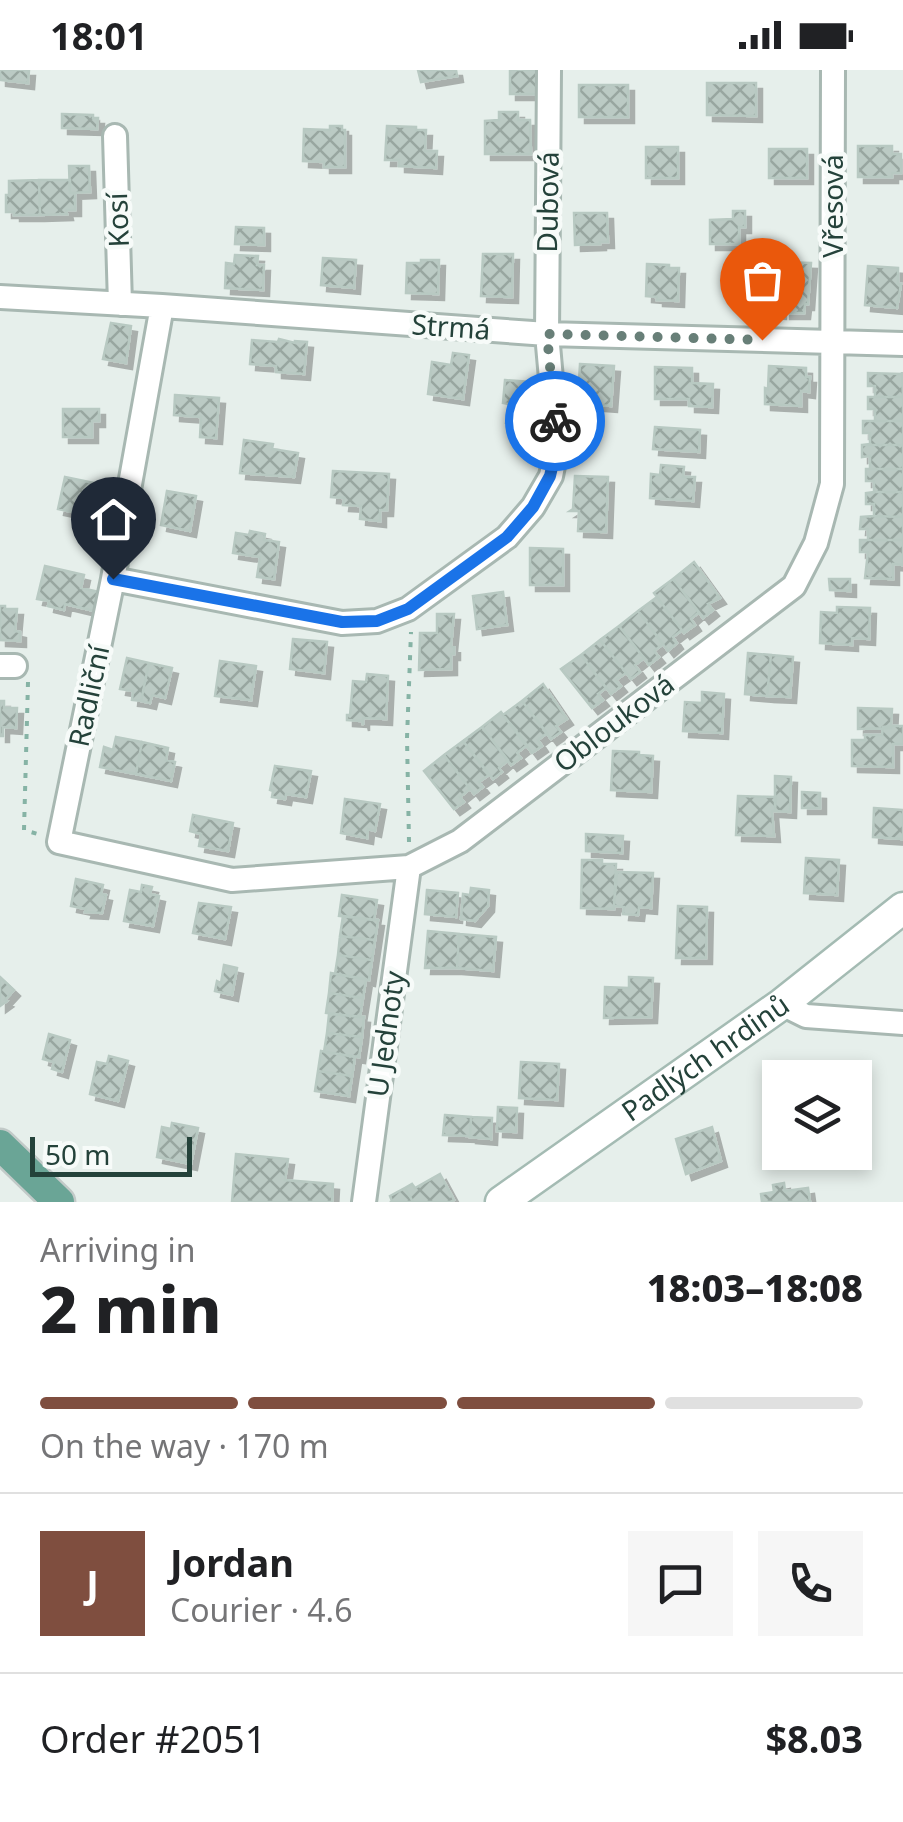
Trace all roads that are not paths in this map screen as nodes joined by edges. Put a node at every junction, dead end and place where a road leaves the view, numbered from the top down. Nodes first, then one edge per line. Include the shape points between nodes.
1 (549, 70) edge
2 (834, 70) edge
3 (115, 136) dead end
4 (0, 297) edge
5 (120, 304) junction
6 (162, 306) junction
7 (547, 334) junction
8 (833, 342) junction
9 (903, 344) edge
10 (113, 579) junction
11 (409, 867) junction
12 (184, 870) joint
13 (903, 908) edge
14 (782, 1004) junction
15 (903, 1022) edge
16 (0, 1145) edge
17 (59, 1202) edge
18 (364, 1202) edge
19 (501, 1202) edge

1 - 7 street, Dubová
2 - 8 street, Vřesová
3 - 5 street, Kosí
4 - 5 street, Strmá
5 - 6 street, Strmá
6 - 7 street, Strmá
6 - 10 street, Radliční
7 - 8 street, Strmá
7 - 10 street, Dubová via 557,446 550,476 507,537 408,609 377,621 342,622
8 - 9 street, Strmá
8 - 11 street, Oblouková via 832,484 816,542 794,586 460,842
10 - 12 street, Radliční via 59,842
11 - 12 street, Oblouková via 232,880
11 - 18 street, U Jednoty
13 - 14 street, Padlých hrdinů
14 - 15 street via 806,1016
14 - 19 street, Padlých hrdinů
16 - 17 main road

